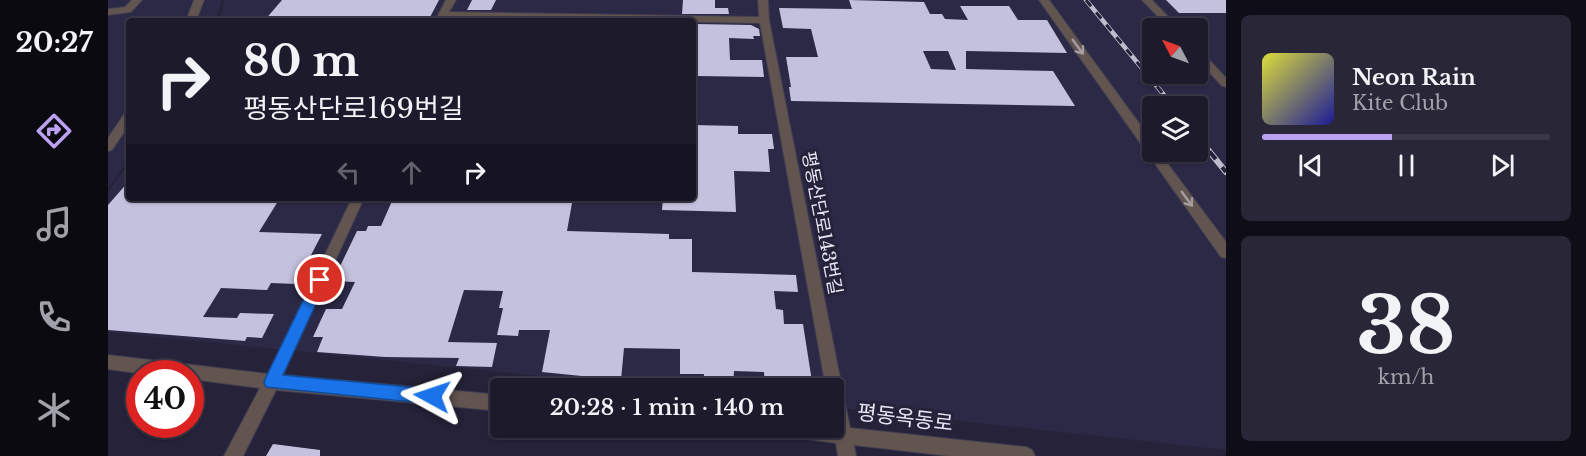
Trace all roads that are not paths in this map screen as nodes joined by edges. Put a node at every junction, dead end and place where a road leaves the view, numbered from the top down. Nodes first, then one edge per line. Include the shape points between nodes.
1 (137, 0) edge
2 (199, 0) edge
3 (451, 0) edge
4 (763, 0) edge
5 (1044, 0) edge
6 (1147, 0) edge
7 (108, 12) edge
8 (192, 18) edge
9 (442, 18) edge
10 (1164, 18) edge
11 (696, 20) edge
12 (764, 20) junction
13 (1208, 65) edge
14 (1226, 84) edge
15 (126, 120) edge
16 (1142, 136) edge
17 (108, 147) edge
18 (1161, 162) edge
19 (357, 201) edge
20 (1226, 253) edge
21 (108, 362) edge
22 (833, 378) edge
23 (272, 382) junction
24 (490, 402) edge
25 (844, 433) joint
26 (233, 456) edge
27 (847, 456) edge
28 (1026, 456) edge

1 - 7 street via 128,10
2 - 8 street
3 - 9 street
4 - 12 street, 평동산단로143번길
5 -> 16 street
6 - 10 street
11 - 12 street
12 - 22 street, 평동산단로143번길
13 - 14 street
15 - 17 street
18 -> 20 street
19 - 23 street
21 - 23 street
23 - 24 street
23 - 26 street
25 - 27 street, 평동산단로143번길
25 - 28 street, 평동옥동로

